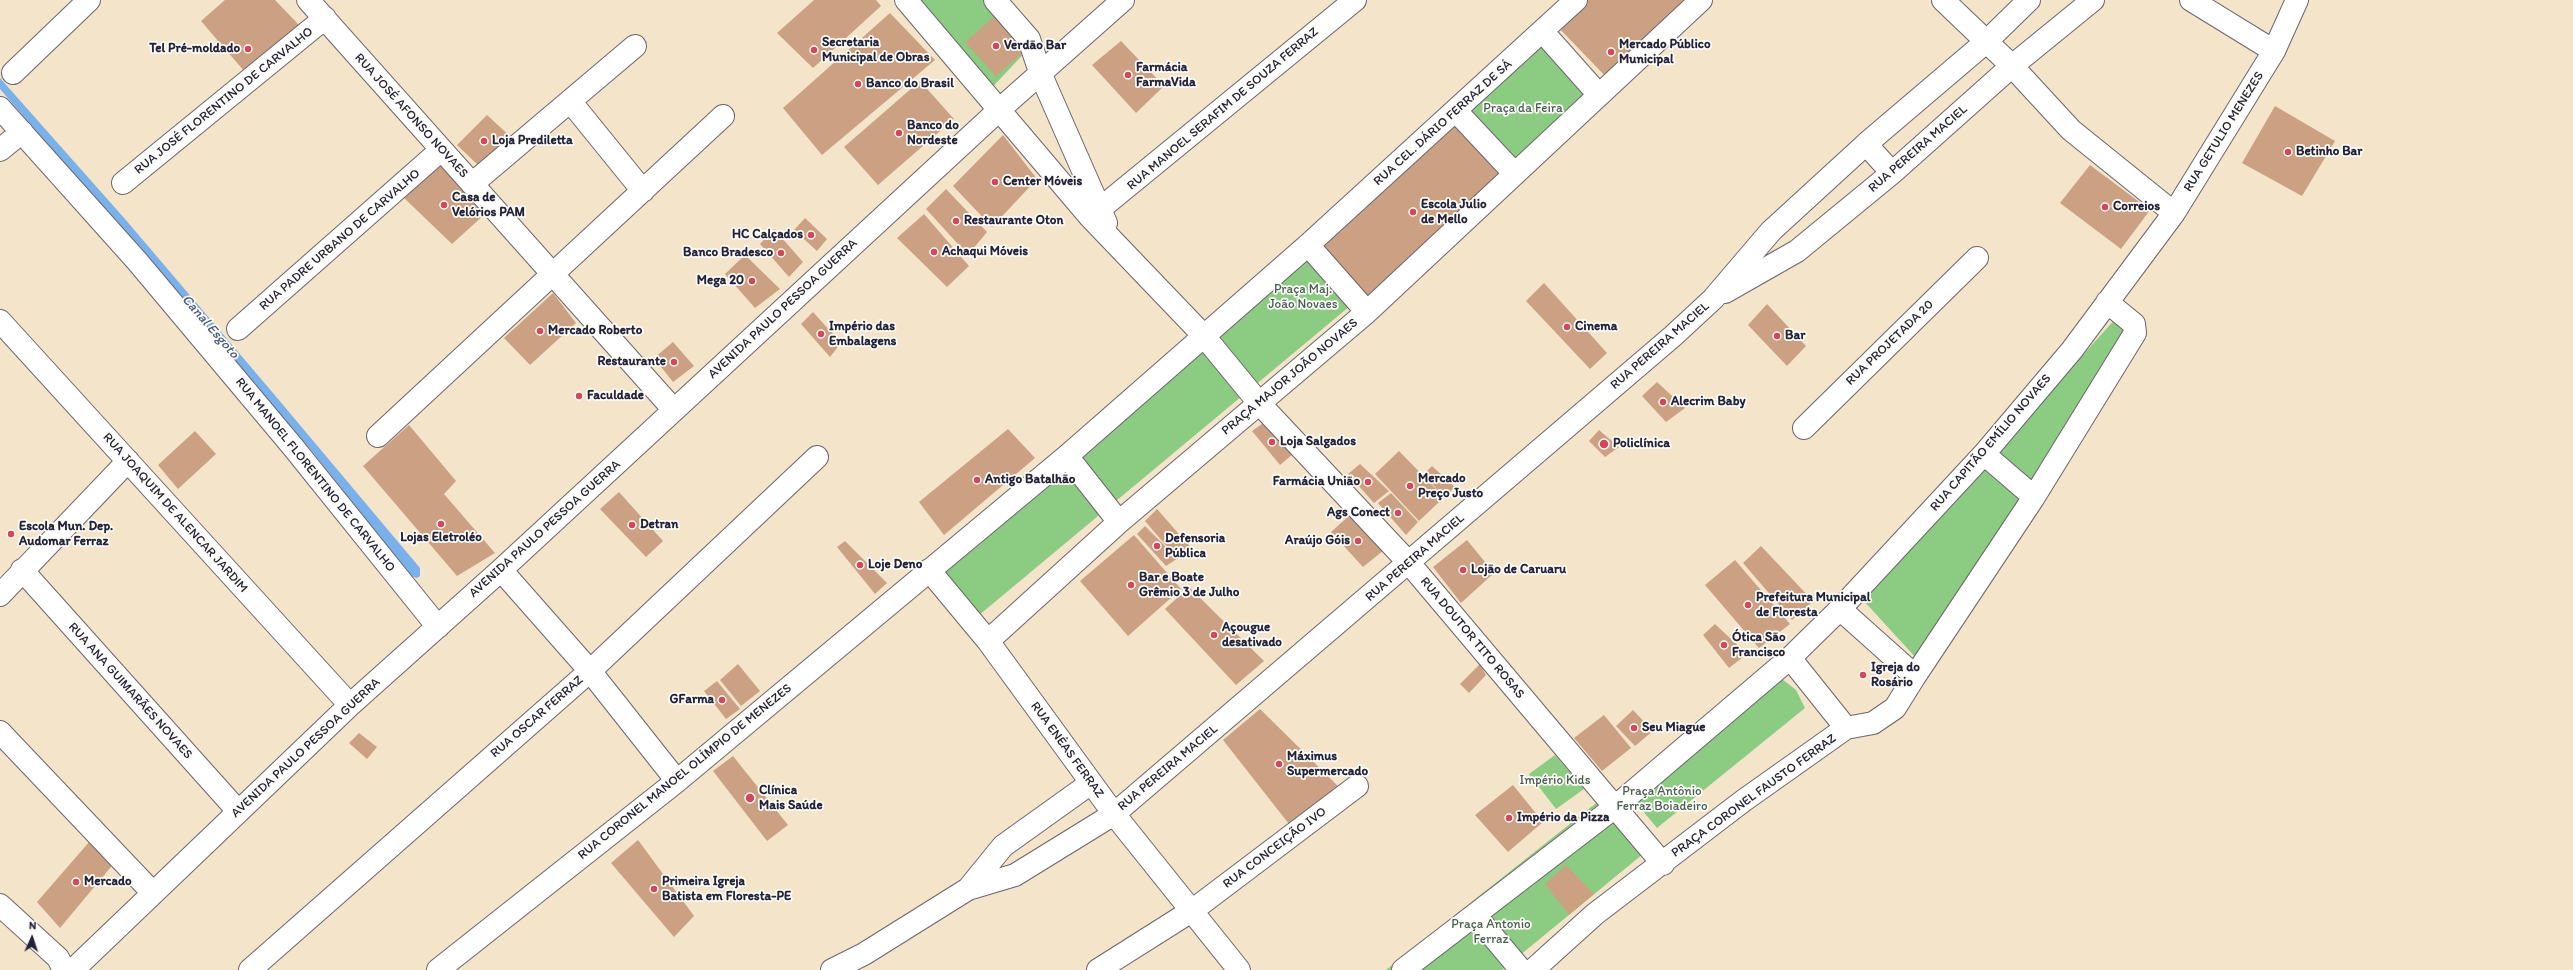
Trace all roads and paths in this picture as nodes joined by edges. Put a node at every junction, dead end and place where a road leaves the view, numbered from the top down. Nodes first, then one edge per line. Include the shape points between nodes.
1 (89, 0) edge
2 (308, 0) edge
3 (906, 0) edge
4 (995, 0) edge
5 (1123, 0) edge
6 (1354, 0) edge
7 (1576, 0) edge
8 (1701, 0) edge
9 (1943, 0) edge
10 (2029, 0) edge
11 (2093, 0) edge
12 (2191, 0) edge
13 (2300, 4) edge
14 (325, 18) junction
15 (1543, 32) junction
16 (1987, 41) junction
17 (635, 46) dead end
18 (2274, 51) junction
19 (2012, 66) junction
20 (13, 73) dead end
21 (1041, 75) junction
22 (1599, 95) junction
23 (570, 101) junction
24 (0, 108) edge
25 (999, 110) junction
26 (1456, 111) junction
27 (723, 116) dead end
28 (22, 132) junction
29 (1866, 144) junction
30 (0, 150) edge
31 (441, 150) junction
32 (1892, 173) junction
33 (1515, 174) junction
34 (123, 183) dead end
35 (472, 184) junction
36 (643, 191) junction
37 (2174, 213) junction
38 (1095, 214) junction
39 (1308, 244) junction
40 (1977, 258) dead end
41 (553, 273) junction
42 (1713, 299) junction
43 (2107, 302) junction
44 (1367, 312) junction
45 (0, 320) edge
46 (238, 329) dead end
47 (1204, 336) junction
48 (1259, 402) junction
49 (674, 410) junction
50 (1804, 428) dead end
51 (378, 436) dead end
52 (1984, 454) junction
53 (1067, 456) junction
54 (817, 457) dead end
55 (128, 461) junction
56 (2034, 497) junction
57 (1119, 522) junction
58 (1409, 563) junction
59 (22, 570) junction
60 (502, 570) junction
61 (929, 570) junction
62 (0, 595) edge
63 (1840, 609) junction
64 (438, 627) junction
65 (988, 640) junction
66 (1790, 658) junction
67 (590, 671) junction
68 (1915, 676) junction
69 (350, 705) junction
70 (1846, 728) junction
71 (0, 732) edge
72 (677, 781) junction
73 (1091, 783) junction
74 (1357, 786) dead end
75 (1615, 807) junction
76 (238, 811) junction
77 (1114, 814) junction
78 (1663, 864) junction
79 (968, 890) junction
80 (153, 893) junction
81 (0, 905) edge
82 (1193, 910) junction
83 (1475, 914) junction
84 (72, 966) edge
85 (250, 970) edge
86 (438, 970) edge
87 (832, 970) edge
88 (1098, 970) edge
89 (1239, 970) edge
90 (1403, 970) edge
91 (1521, 970) edge
92 (1533, 970) edge

1 - 20 street
2 - 14 street, RUA JOSÉ AFONSO NOVAES
3 - 25 street, RUA DOUTOR TITO ROSAS
4 - 21 street via 1029,39
5 - 21 street, AVENIDA PAULO PESSOA GUERRA
6 - 38 street, RUA MANOEL SERAFIM DE SOUZA FERRAZ
7 - 15 street, RUA CEL. DÁRIO FERRAZ DE SÁ
8 - 22 street
9 - 16 street
10 - 16 street, RUA PEREIRA MACIEL
11 - 19 street, RUA PEREIRA MACIEL
12 - 18 street
13 - 18 street, RUA GETULIO MENEZES
14 - 31 street, RUA JOSÉ AFONSO NOVAES
14 - 34 street, RUA JOSÉ FLORENTINO DE CARVALHO
15 - 22 street
15 - 26 street, RUA CEL. DÁRIO FERRAZ DE SÁ
16 - 19 street
16 - 29 street, RUA PEREIRA MACIEL
17 - 23 street
18 - 37 street, RUA GETULIO MENEZES
19 - 32 street, RUA PEREIRA MACIEL
19 - 37 street via 2071,130
21 - 25 street, AVENIDA PAULO PESSOA GUERRA
21 - 38 street
22 - 33 street
23 - 35 street
23 - 36 street
24 - 28 street, RUA MANOEL FLORENTINO DE CARVALHO
25 - 38 street, RUA DOUTOR TITO ROSAS
25 - 49 street, AVENIDA PAULO PESSOA GUERRA
26 - 33 street
26 - 39 street, RUA CEL. DÁRIO FERRAZ DE SÁ
27 - 36 street
28 - 30 street
28 - 64 street, RUA MANOEL FLORENTINO DE CARVALHO via 137,261 293,447
29 - 32 street
29 - 42 street, RUA PEREIRA MACIEL via 1771,230
31 - 35 street, RUA JOSÉ AFONSO NOVAES
31 - 46 street, RUA PADRE URBANO DE CARVALHO
32 - 42 street, RUA PEREIRA MACIEL via 1797,251
33 - 44 street
35 - 41 street, RUA JOSÉ AFONSO NOVAES
36 - 41 street
37 - 43 street, RUA CAPITÃO EMÍLIO NOVAES
38 - 47 street, RUA DOUTOR TITO ROSAS via 1117,244
39 - 44 street, PRAÇA MAJOR JOÃO NOVAES
39 - 47 street
40 - 50 street, RUA PROJETADA 20
41 - 49 street, RUA JOSÉ AFONSO NOVAES
41 - 51 street
42 - 58 street, RUA PEREIRA MACIEL
43 - 52 street, RUA CAPITÃO EMÍLIO NOVAES via 2072,350
43 - 56 street via 2134,324 2135,333
44 - 48 street, PRAÇA MAJOR JOÃO NOVAES
45 - 55 street, RUA JOAQUIM DE ALENCAR JARDIM
47 - 48 street, RUA DOUTOR TITO ROSAS
47 - 53 street
48 - 57 street, PRAÇA MAJOR JOÃO NOVAES
48 - 58 street, RUA DOUTOR TITO ROSAS
49 - 60 street, AVENIDA PAULO PESSOA GUERRA
52 - 56 street
52 - 63 street, RUA CAPITÃO EMÍLIO NOVAES
53 - 57 street
53 - 61 street
54 - 67 street, RUA OSCAR FERRAZ
55 - 59 street
55 - 69 street, RUA JOAQUIM DE ALENCAR JARDIM
56 - 68 street
57 - 65 street, PRAÇA MAJOR JOÃO NOVAES
58 - 75 street, RUA DOUTOR TITO ROSAS
58 - 77 street, RUA PEREIRA MACIEL
59 - 62 street
59 - 76 street, RUA ANA GUIMARÃES NOVAES
60 - 64 street, AVENIDA PAULO PESSOA GUERRA
60 - 67 street
61 - 65 street, RUA ENÉAS FERRAZ
61 - 72 street, RUA CORONEL MANOEL OLÍMPIO DE MENEZES
63 - 66 street, RUA CAPITÃO EMÍLIO NOVAES
63 - 68 street
64 - 69 street, AVENIDA PAULO PESSOA GUERRA
65 - 73 street, RUA ENÉAS FERRAZ
66 - 70 street
66 - 75 street, RUA CAPITÃO EMÍLIO NOVAES
67 - 72 street
67 - 85 street, RUA OSCAR FERRAZ
68 - 70 street via 1895,708 1883,718 1873,723
69 - 76 street, AVENIDA PAULO PESSOA GUERRA
70 - 78 street, PRAÇA CORONEL FAUSTO FERRAZ via 1743,800
71 - 80 street
72 - 86 street, RUA CORONEL MANOEL OLÍMPIO DE MENEZES
73 - 77 street, RUA ENÉAS FERRAZ
73 - 79 street via 1003,846
74 - 82 street, RUA CONCEIÇÃO IVO
75 - 78 street, RUA DOUTOR TITO ROSAS
75 - 83 street, RUA CAPITÃO EMÍLIO NOVAES
76 - 80 street, AVENIDA PAULO PESSOA GUERRA
77 - 79 street, RUA PEREIRA MACIEL via 1015,875
77 - 82 street, RUA ENÉAS FERRAZ
78 - 92 street via 1596,914
79 - 87 street via 864,954
80 - 84 street, AVENIDA PAULO PESSOA GUERRA
81 - 84 street
82 - 88 street, RUA CONCEIÇÃO IVO
82 - 89 street, RUA ENÉAS FERRAZ
83 - 90 street, RUA CAPITÃO EMÍLIO NOVAES
83 - 91 street

